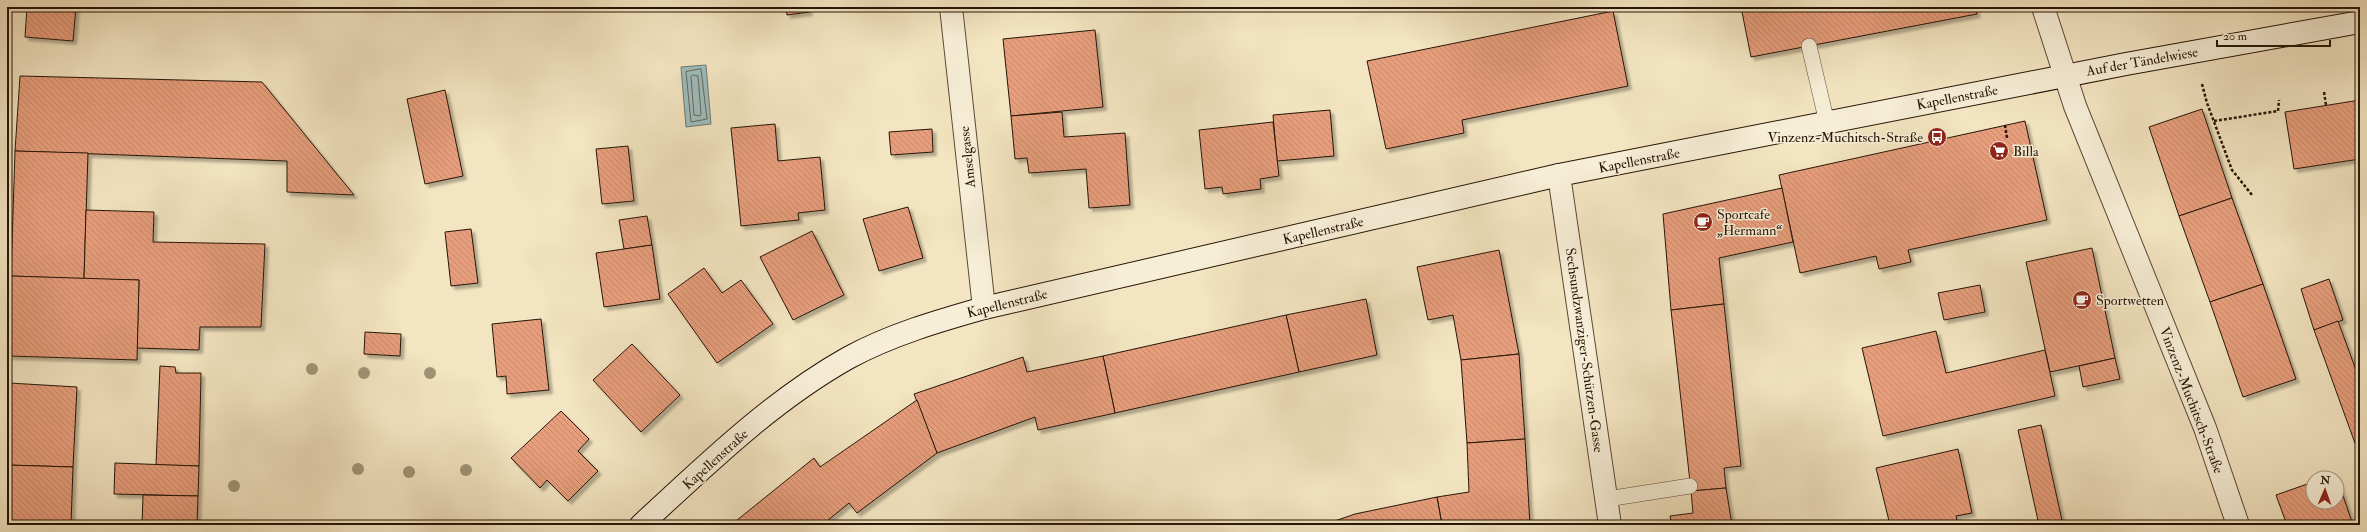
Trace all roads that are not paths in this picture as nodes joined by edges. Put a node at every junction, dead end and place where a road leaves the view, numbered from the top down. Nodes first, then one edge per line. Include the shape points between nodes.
1 (951, 7) edge
2 (2043, 7) edge
3 (2360, 22) edge
4 (1809, 46) dead end
5 (2066, 75) junction
6 (1827, 123) junction
7 (1559, 175) junction
8 (984, 308) junction
9 (1690, 486) dead end
10 (1607, 499) junction
11 (641, 525) edge
12 (1610, 525) edge
13 (2238, 525) edge

1 - 8 main road, Amselgasse
2 - 5 main road, Vinzenz-Muchitsch-Straße
3 - 5 main road, Auf der Tändelwiese
4 - 6 lane
5 - 6 main road, Kapellenstraße
5 - 13 main road, Vinzenz-Muchitsch-Straße via 2082,123 2205,428
6 - 7 main road, Kapellenstraße
7 - 8 main road, Kapellenstraße
7 - 10 main road, Sechsundzwanziger-Schützen-Gasse
8 - 11 main road, Kapellenstraße via 892,338 849,358 808,384 741,434
9 - 10 lane
10 - 12 main road, Sechsundzwanziger-Schützen-Gasse

